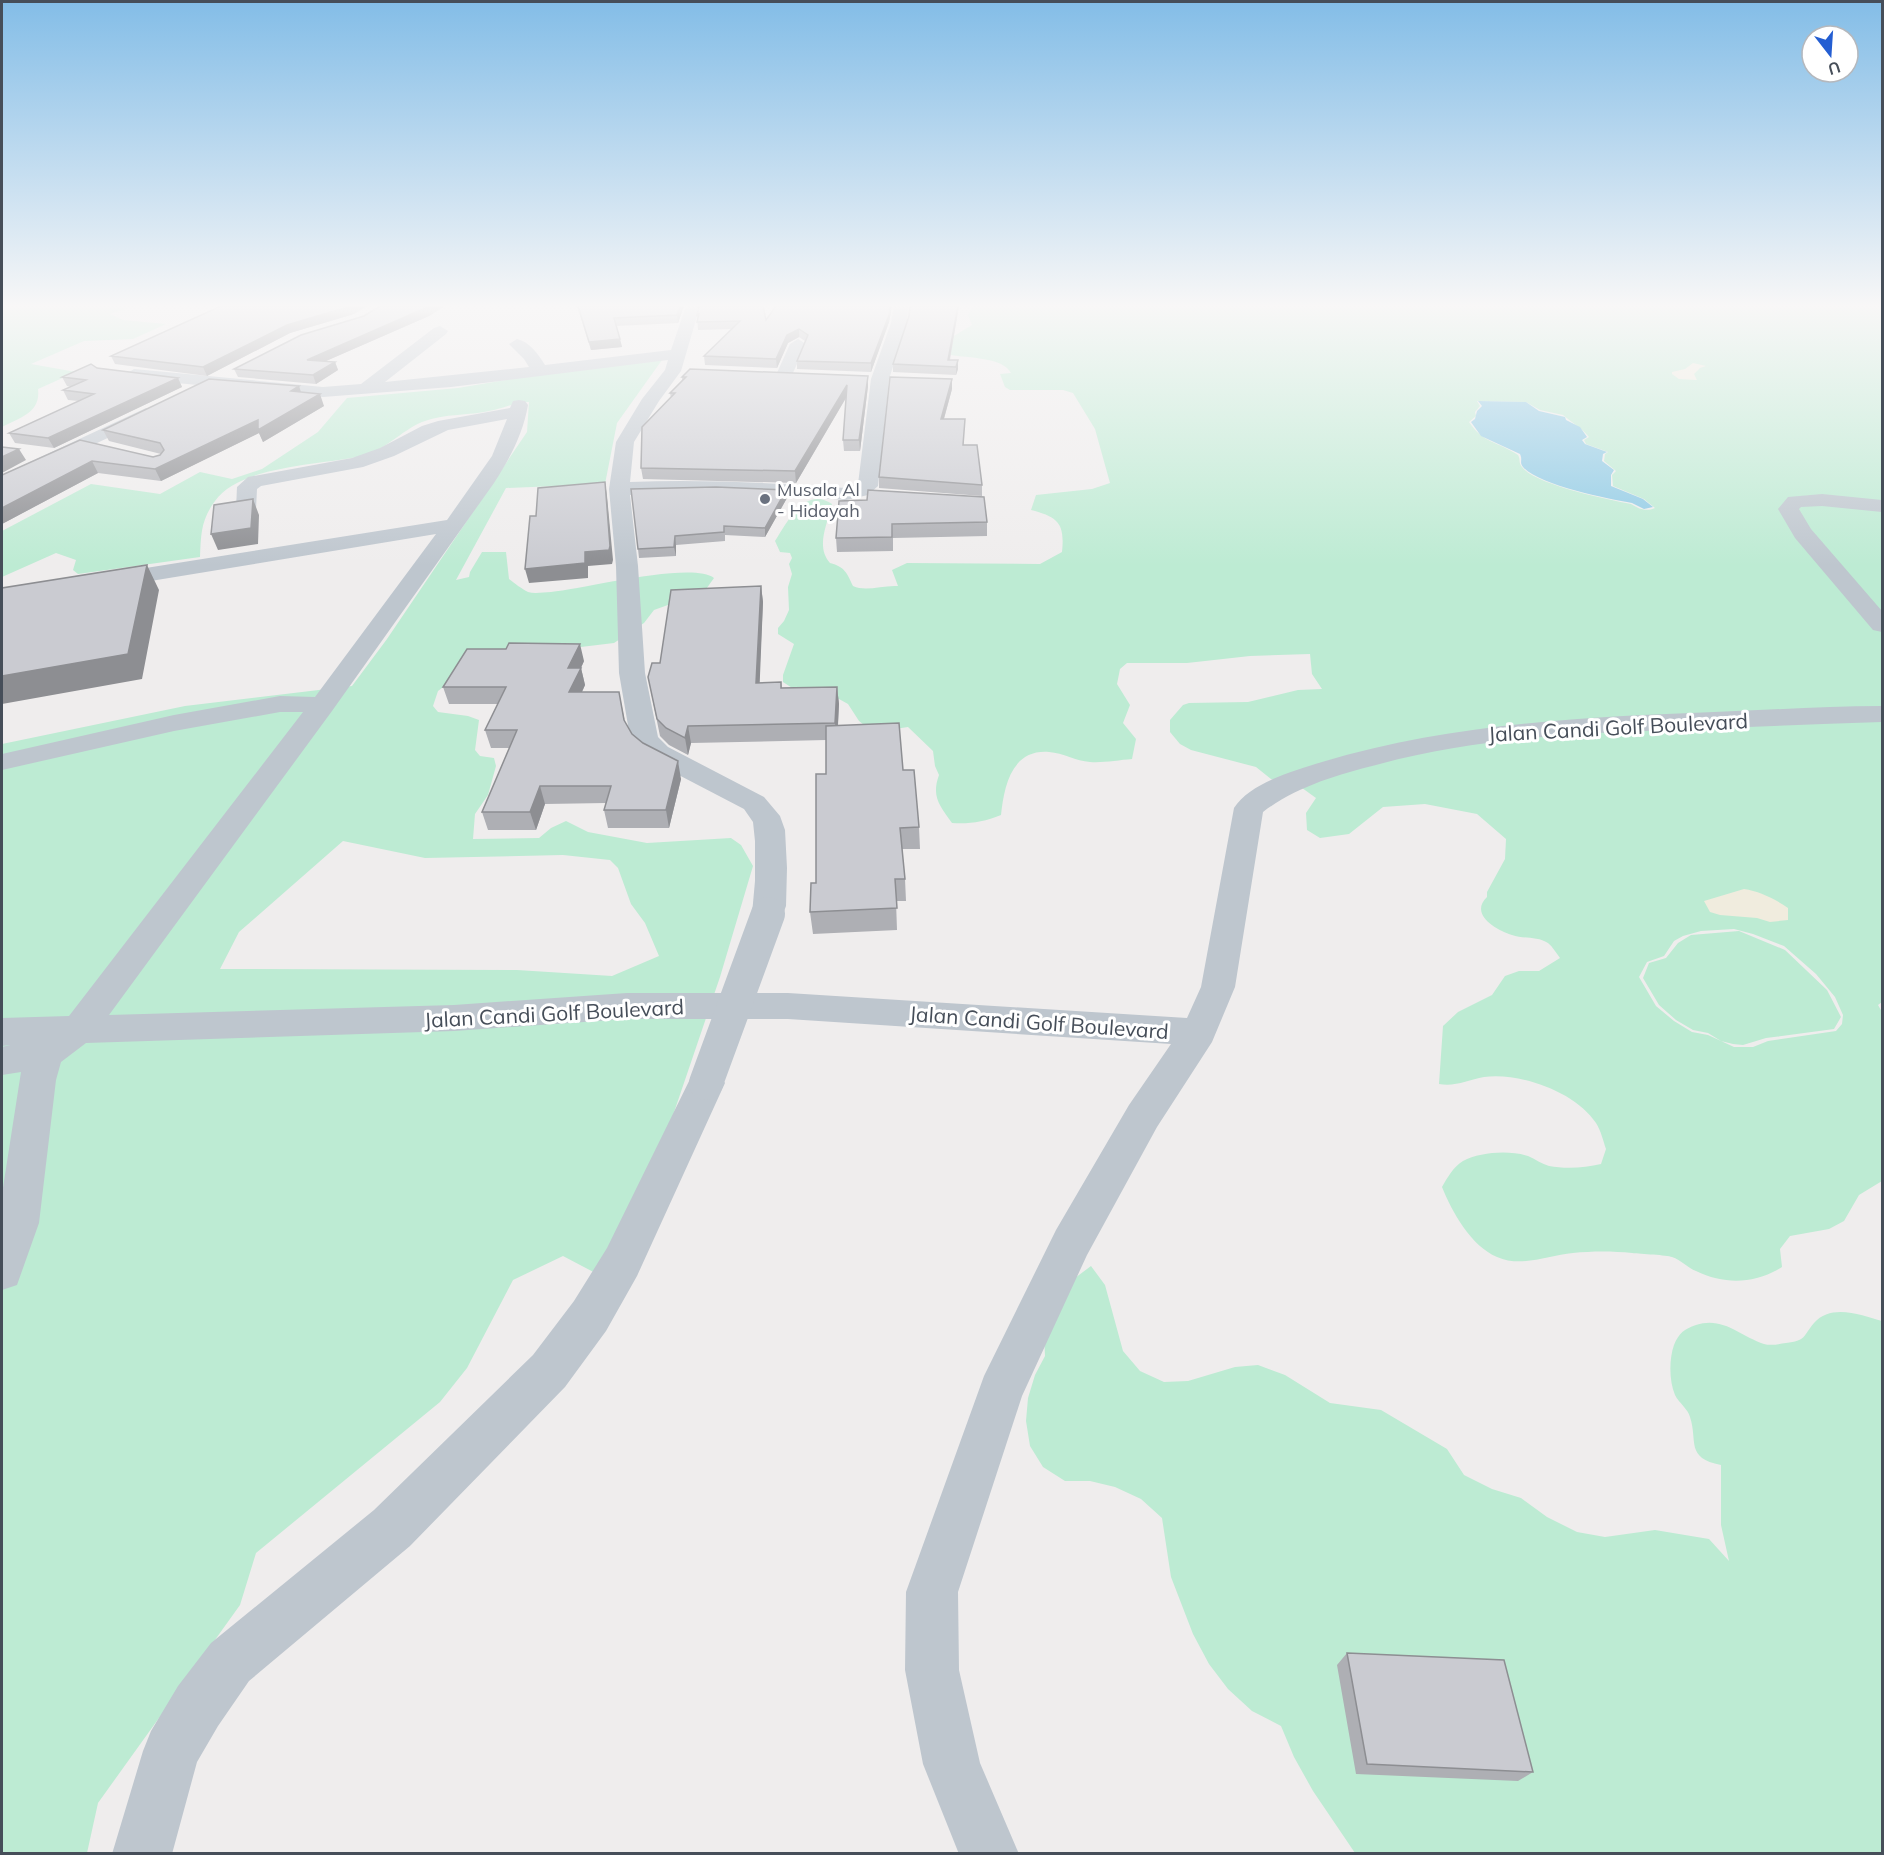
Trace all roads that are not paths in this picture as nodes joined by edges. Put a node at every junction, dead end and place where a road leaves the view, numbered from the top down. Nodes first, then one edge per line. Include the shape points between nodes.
1 (190, 393) edge
2 (657, 393) edge
3 (878, 393) edge
4 (178, 398) edge
5 (157, 408) edge
6 (83, 443) junction
7 (114, 450) edge
8 (23, 452) dead end
9 (56, 456) junction
10 (2, 482) edge
11 (619, 489) junction
12 (846, 494) junction
13 (879, 497) edge
14 (1882, 506) edge
15 (246, 509) edge
16 (453, 525) junction
17 (88, 584) edge
18 (1882, 625) edge
19 (323, 705) junction
20 (1882, 714) edge
21 (2, 762) edge
22 (79, 1029) junction
23 (2, 1032) edge
24 (1199, 1032) junction
25 (45, 1054) junction
26 (2, 1061) edge
27 (2, 1271) edge
28 (142, 1854) edge
29 (990, 1854) edge

1 - 4 street
2 - 11 street via 625,442
3 - 12 street via 868,486
5 - 6 street
6 - 7 street
6 - 9 street
8 - 9 street
9 - 10 street
11 - 12 street via 731,487
11 - 28 street, bridge via 632,673 644,737 658,753 746,798 763,812 768,823 772,891 768,914 706,1083 622,1262 590,1316 549,1371 392,1528 230,1662 171,1751
12 - 13 street
14 - 18 street via 1822,500 1795,501 1788,509 1803,533
15 - 16 street via 247,487 255,481 356,463 444,425 519,409 506,450
16 - 17 street
16 - 19 street
19 - 21 street via 280,704
19 - 22 street
20 - 24 street, Jalan Candi Golf Boulevard via 1610,723 1487,733 1379,755 1290,782 1250,808 1218,987
22 - 23 street, Jalan Candi Golf Boulevard
22 - 24 street, Jalan Candi Golf Boulevard via 454,1018 627,1006 788,1006
22 - 25 street
24 - 29 street via 1143,1116 1071,1243 999,1392 932,1592 932,1670 952,1764
25 - 26 street
25 - 27 street via 37,1080 18,1223

